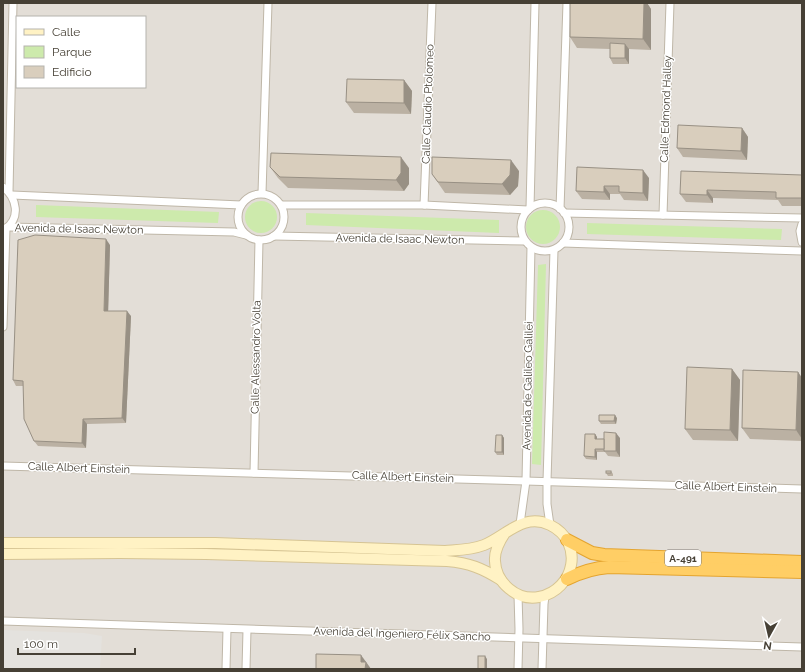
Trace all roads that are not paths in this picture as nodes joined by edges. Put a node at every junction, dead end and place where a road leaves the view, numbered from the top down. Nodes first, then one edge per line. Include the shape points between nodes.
1 (13, 3) edge
2 (268, 3) edge
3 (432, 3) edge
4 (535, 3) edge
5 (567, 3) edge
6 (670, 3) edge
7 (8, 191) edge
8 (262, 193) junction
9 (281, 204) junction
10 (241, 205) junction
11 (424, 206) junction
12 (529, 209) junction
13 (562, 211) junction
14 (663, 216) junction
15 (802, 218) edge
16 (802, 224) edge
17 (6, 228) edge
18 (246, 235) junction
19 (274, 236) junction
20 (258, 240) junction
21 (525, 242) junction
22 (802, 242) edge
23 (563, 243) junction
24 (531, 247) junction
25 (554, 250) junction
26 (802, 251) edge
27 (3, 327) edge
28 (3, 466) edge
29 (254, 473) junction
30 (526, 481) junction
31 (547, 481) junction
32 (802, 489) edge
33 (520, 524) junction
34 (550, 525) junction
35 (505, 533) junction
36 (567, 540) junction
37 (3, 543) edge
38 (3, 554) edge
39 (802, 562) edge
40 (802, 572) edge
41 (567, 579) junction
42 (501, 580) junction
43 (518, 594) junction
44 (546, 596) junction
45 (3, 621) edge
46 (227, 629) junction
47 (247, 630) junction
48 (519, 638) junction
49 (544, 638) junction
50 (802, 647) edge
51 (226, 669) edge
52 (246, 669) edge
53 (518, 669) edge
54 (542, 669) edge

1 - 7 street
2 - 8 street
3 - 11 street, Calle Claudio Ptolomeo
4 - 12 street
5 - 13 street
6 - 14 street, Calle Edmond Halley
7 - 10 street
7 - 17 street via 15,203 16,212
8 - 9 street via 273,197
8 - 10 street via 250,196
9 - 11 street
9 - 19 street via 284,222 281,230
10 - 18 street via 238,221
11 - 12 street
12 - 13 street via 545,204 553,205
12 - 21 street via 521,222
13 - 14 street
13 - 23 street via 568,220 569,228
14 - 15 street
16 - 22 street
17 - 18 street, Avenida de Isaac Newton via 234,232
17 - 27 street
18 - 20 street
19 - 20 street via 267,240
19 - 21 street, Avenida de Isaac Newton
20 - 29 street, Calle Alessandro Volta
21 - 24 street
23 - 25 street
23 - 26 street
24 - 25 street via 538,250
24 - 30 street, Avenida de Galileo Galilei
25 - 31 street, Avenida de Galileo Galilei
28 - 29 street, Calle Albert Einstein
29 - 30 street, Calle Albert Einstein
30 - 31 street, Calle Albert Einstein
30 - 33 street, Avenida de Galileo Galilei
31 - 32 street, Calle Albert Einstein
31 - 34 street, Avenida de Galileo Galilei
33 - 34 main road, A-491 via 530,521
33 - 35 main road, A-491
34 - 36 main road, A-491
35 - 37 main road, A-491 via 483,545 445,551 215,543
35 - 42 main road via 499,542 495,561
36 - 39 highway, A-491 via 592,553 604,555
36 - 41 main road via 572,560
38 - 42 main road via 206,554 447,561 475,566
40 - 41 highway, A-491 via 609,567 580,572
41 - 44 main road, A-491 via 558,589
42 - 43 main road via 511,591
43 - 44 main road via 536,598
43 - 48 street
44 - 49 street
45 - 46 street, Avenida del Ingeniero Félix Sancho
46 - 47 street, Avenida del Ingeniero Félix Sancho
46 - 51 street
47 - 48 street, Avenida del Ingeniero Félix Sancho
47 - 52 street
48 - 49 street, Avenida del Ingeniero Félix Sancho
48 - 53 street
49 - 50 street, Avenida del Ingeniero Félix Sancho
49 - 54 street

